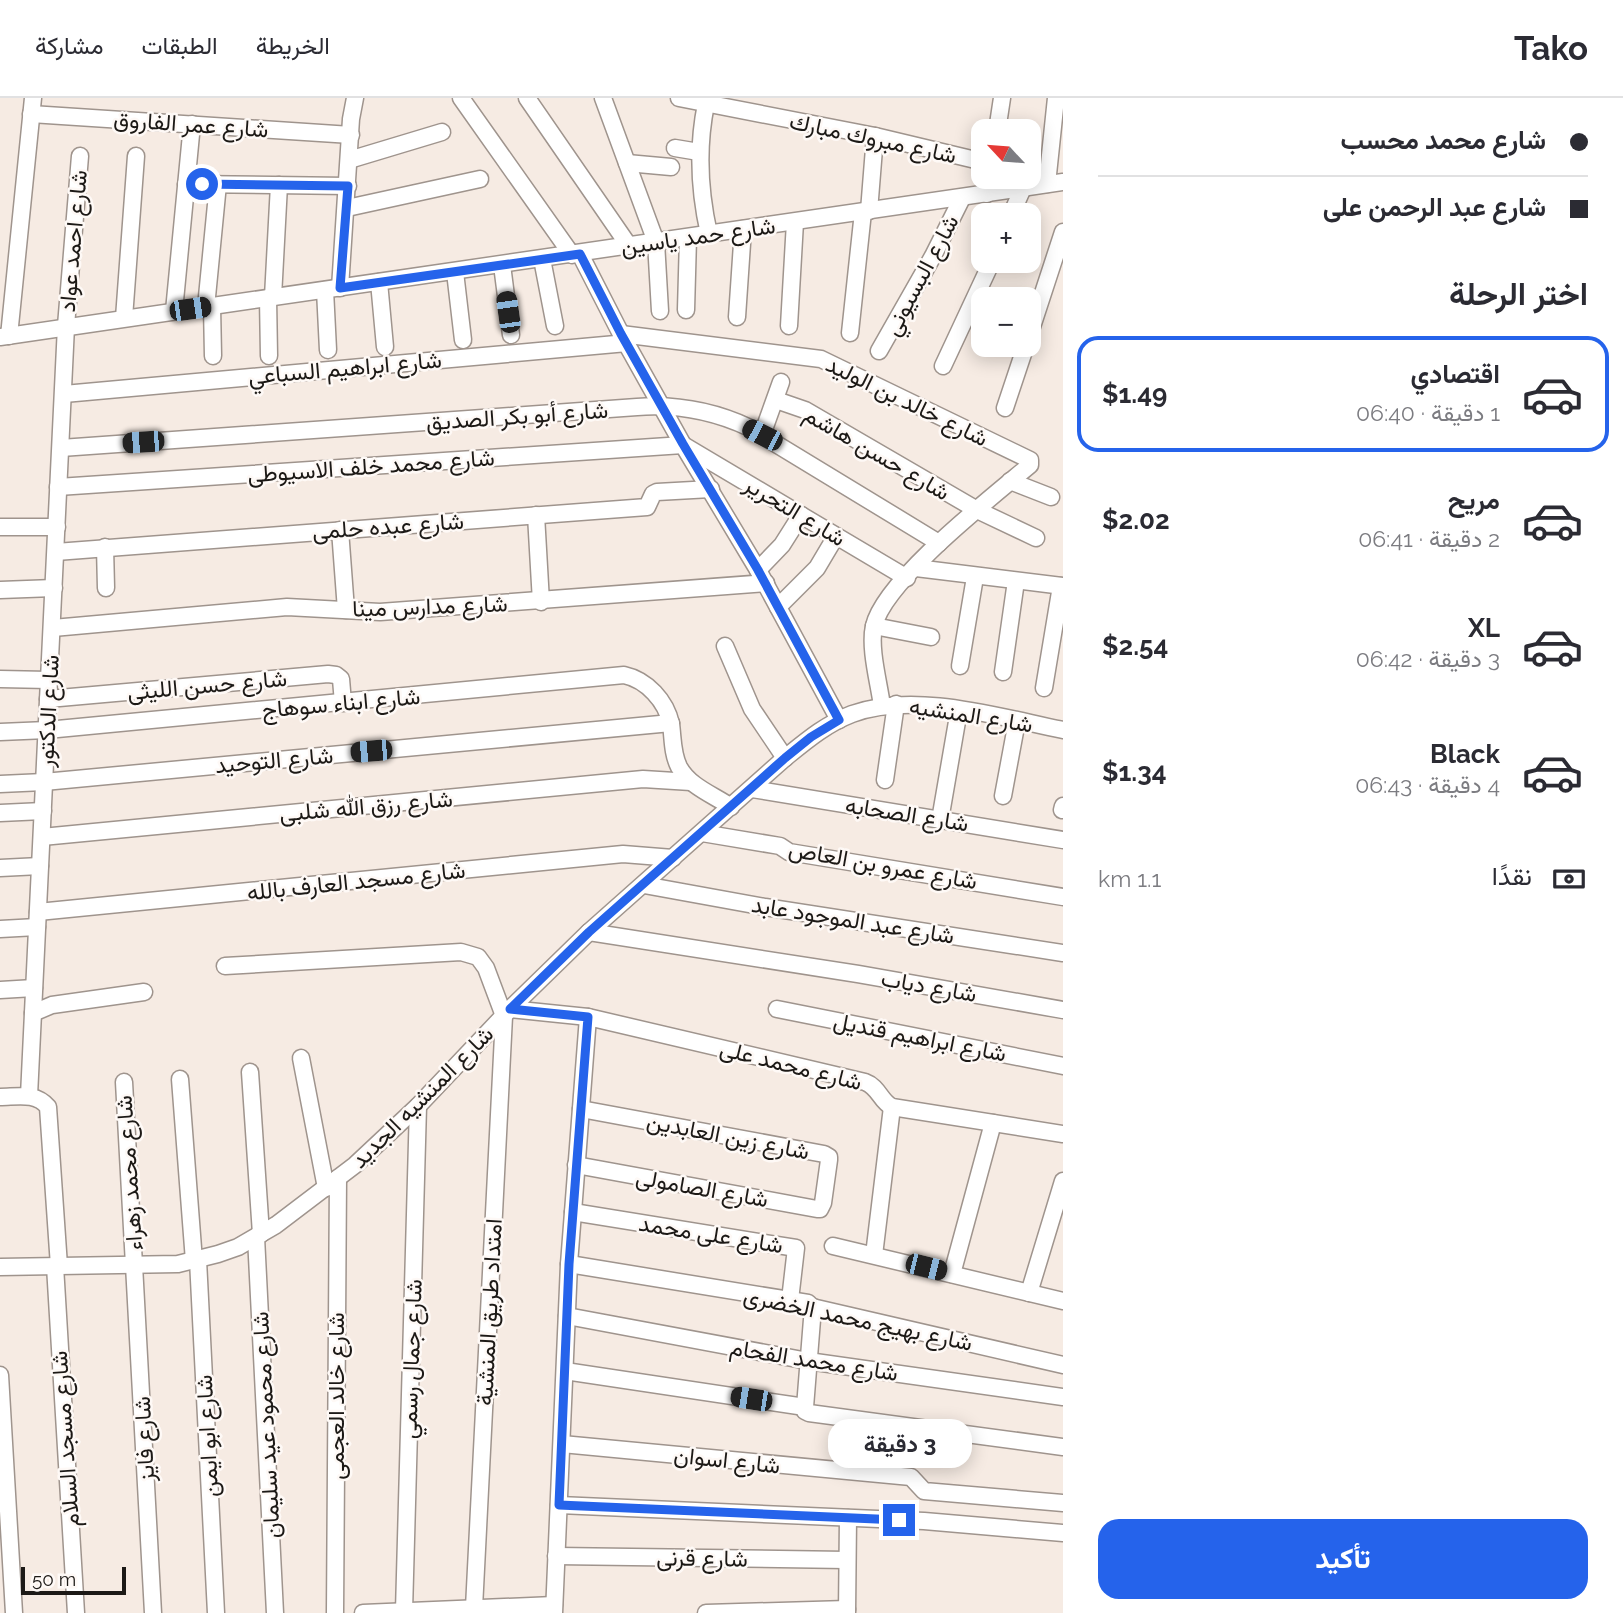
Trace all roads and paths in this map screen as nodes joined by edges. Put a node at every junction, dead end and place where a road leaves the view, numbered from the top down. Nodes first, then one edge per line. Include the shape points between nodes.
1 (371, 98) edge
2 (461, 98) edge
3 (527, 98) edge
4 (603, 98) edge
5 (679, 98) edge
6 (1002, 98) edge
7 (1056, 98) edge
8 (355, 100) edge
9 (706, 104) junction
10 (32, 106) edge
11 (999, 119) edge
12 (192, 124) junction
13 (442, 132) dead end
14 (351, 135) junction
15 (875, 136) junction
16 (675, 148) dead end
17 (699, 152) junction
18 (80, 156) dead end
19 (136, 156) dead end
20 (971, 159) edge
21 (349, 160) junction
22 (627, 163) junction
23 (671, 167) dead end
24 (480, 179) dead end
25 (1055, 183) edge
26 (186, 184) junction
27 (218, 184) junction
28 (279, 185) junction
29 (348, 186) junction
30 (988, 189) edge
31 (1017, 189) edge
32 (987, 194) junction
33 (962, 198) junction
34 (347, 208) junction
35 (866, 212) junction
36 (795, 222) junction
37 (743, 229) junction
38 (1063, 233) edge
39 (709, 234) junction
40 (688, 237) junction
41 (656, 242) junction
42 (629, 246) junction
43 (576, 254) junction
44 (542, 259) junction
45 (502, 265) junction
46 (455, 272) junction
47 (986, 273) edge
48 (379, 282) junction
49 (332, 288) junction
50 (270, 297) junction
51 (1041, 300) edge
52 (209, 306) junction
53 (686, 310) dead end
54 (174, 311) junction
55 (660, 311) dead end
56 (737, 317) dead end
57 (124, 318) junction
58 (66, 326) junction
59 (555, 326) dead end
60 (789, 326) dead end
61 (850, 333) dead end
62 (511, 335) dead end
63 (4, 336) edge
64 (624, 338) junction
65 (463, 340) dead end
66 (385, 348) dead end
67 (328, 350) dead end
68 (879, 351) dead end
69 (213, 356) dead end
70 (269, 356) dead end
71 (1022, 357) edge
72 (943, 366) dead end
73 (781, 382) dead end
74 (64, 394) junction
75 (776, 400) junction
76 (662, 406) junction
77 (1005, 408) dead end
78 (762, 435) junction
79 (683, 444) junction
80 (61, 448) junction
81 (1010, 481) junction
82 (58, 487) junction
83 (711, 489) junction
84 (1051, 497) dead end
85 (977, 510) junction
86 (537, 515) junction
87 (801, 515) junction
88 (0, 527) edge
89 (57, 527) junction
90 (340, 530) junction
91 (836, 536) junction
92 (1036, 538) dead end
93 (939, 543) junction
94 (105, 547) junction
95 (56, 552) junction
96 (911, 573) junction
97 (762, 576) junction
98 (975, 576) junction
99 (1016, 581) junction
100 (1062, 586) edge
101 (54, 588) junction
102 (106, 588) dead end
103 (0, 590) edge
104 (541, 602) junction
105 (778, 607) junction
106 (346, 610) junction
107 (874, 626) junction
108 (53, 628) junction
109 (931, 637) dead end
110 (725, 646) dead end
111 (960, 666) dead end
112 (1003, 672) dead end
113 (0, 679) edge
114 (49, 680) junction
115 (1044, 688) dead end
116 (48, 699) junction
117 (343, 703) junction
118 (889, 705) junction
119 (958, 710) junction
120 (839, 720) junction
121 (1017, 721) junction
122 (671, 723) junction
123 (47, 730) junction
124 (1063, 730) edge
125 (0, 732) edge
126 (785, 758) junction
127 (885, 780) dead end
128 (44, 782) junction
129 (691, 782) junction
130 (0, 784) edge
131 (752, 789) junction
132 (1003, 796) dead end
133 (731, 807) junction
134 (43, 811) junction
135 (0, 813) edge
136 (940, 820) junction
137 (702, 833) junction
138 (42, 837) junction
139 (1063, 840) edge
140 (673, 858) junction
141 (40, 866) junction
142 (0, 868) edge
143 (644, 884) junction
144 (1063, 897) edge
145 (38, 919) junction
146 (0, 929) edge
147 (589, 932) junction
148 (1063, 953) edge
149 (225, 966) dead end
150 (34, 988) junction
151 (0, 990) edge
152 (144, 992) dead end
153 (777, 1009) dead end
154 (1063, 1010) edge
155 (507, 1012) junction
156 (33, 1013) junction
157 (588, 1017) junction
158 (301, 1058) dead end
159 (1063, 1066) edge
160 (250, 1072) dead end
161 (180, 1079) dead end
162 (124, 1082) dead end
163 (29, 1096) junction
164 (0, 1097) edge
165 (418, 1106) junction
166 (892, 1107) junction
167 (581, 1109) junction
168 (993, 1123) junction
169 (1063, 1133) edge
170 (576, 1165) junction
171 (1063, 1181) edge
172 (332, 1183) junction
173 (823, 1203) joint
174 (573, 1212) junction
175 (258, 1236) junction
176 (833, 1246) dead end
177 (874, 1255) junction
178 (196, 1260) junction
179 (569, 1264) junction
180 (135, 1265) junction
181 (57, 1266) junction
182 (0, 1267) edge
183 (951, 1273) junction
184 (1029, 1293) junction
185 (790, 1300) junction
186 (1063, 1301) edge
187 (813, 1307) junction
188 (567, 1316) junction
189 (808, 1361) junction
190 (1063, 1365) edge
191 (565, 1370) junction
192 (0, 1375) edge
193 (1, 1397) edge
194 (1063, 1397) edge
195 (804, 1407) junction
196 (562, 1444) junction
197 (1063, 1447) edge
198 (2, 1449) edge
199 (3, 1476) edge
200 (1063, 1503) edge
201 (559, 1505) junction
202 (848, 1518) junction
203 (1063, 1534) edge
204 (5, 1538) edge
205 (556, 1556) junction
206 (847, 1560) junction
207 (6, 1589) edge
208 (554, 1609) edge
209 (467, 1610) edge
210 (404, 1611) junction
211 (847, 1611) edge
212 (13, 1613) edge
213 (76, 1613) edge
214 (153, 1613) edge
215 (216, 1613) edge
216 (275, 1613) edge
217 (335, 1613) edge
218 (363, 1613) edge
219 (373, 1613) edge
220 (706, 1613) edge
221 (738, 1613) edge

1 - 8 street
2 - 43 street
3 - 42 street
4 - 22 street
5 - 9 street, شارع مبروك مبارك
6 - 11 street
7 - 25 street
8 - 14 street
9 - 15 street, شارع مبروك مبارك
9 - 17 street
10 - 12 street, شارع عمر الفاروق
10 - 63 street
12 - 14 street, شارع عمر الفاروق
12 - 26 street
13 - 21 street
14 - 21 street
15 - 20 street, شارع مبروك مبارك
15 - 35 street
16 - 17 street
17 - 39 street
18 - 58 street, شارع احمد عواد
19 - 57 street
21 - 29 street
22 - 23 street
22 - 41 street
24 - 34 street
26 - 27 street
26 - 54 street
27 - 28 street
27 - 52 street
28 - 29 street
28 - 50 street
29 - 34 street
30 - 32 street
31 - 32 street, شارع حمد ياسين
32 - 33 street, شارع حمد ياسين
33 - 35 street, شارع حمد ياسين
33 - 68 street, شارع البسيوني
34 - 49 street
35 - 36 street, شارع حمد ياسين
35 - 61 street
36 - 37 street, شارع حمد ياسين
36 - 60 street
37 - 39 street, شارع حمد ياسين
37 - 56 street
38 - 51 street
39 - 40 street, شارع حمد ياسين
40 - 41 street, شارع حمد ياسين
40 - 53 street
41 - 42 street, شارع حمد ياسين
41 - 55 street
42 - 43 street, شارع حمد ياسين
43 - 44 street, شارع حمد ياسين
43 - 64 street
44 - 45 street, شارع حمد ياسين
44 - 59 street
45 - 46 street, شارع حمد ياسين
45 - 62 street
46 - 48 street, شارع حمد ياسين
46 - 65 street
47 - 72 street
48 - 49 street, شارع حمد ياسين
48 - 66 street
49 - 50 street, شارع حمد ياسين
49 - 67 street
50 - 52 street, شارع حمد ياسين
50 - 70 street
52 - 54 street, شارع حمد ياسين
52 - 69 street
54 - 57 street, شارع حمد ياسين
57 - 58 street, شارع حمد ياسين
58 - 63 street, شارع حمد ياسين
58 - 74 street, شارع الدكتور
64 - 74 street, شارع ابراهيم السباعي
64 - 76 street
64 - 81 street, شارع خالد بن الوليد via 821,359 1030,460
71 - 77 street
73 - 75 street
74 - 80 street, شارع الدكتور
75 - 78 street
75 - 85 street, شارع حسن هاشم via 805,410
76 - 78 street, شارع أبو بكر الصديق via 719,415
76 - 79 street
76 - 80 street, شارع أبو بكر الصديق
78 - 93 street, شارع أبو بكر الصديق
79 - 82 street, شارع محمد خلف الاسيوطى
79 - 83 street
79 - 87 street, شارع التحرير
80 - 82 street, شارع الدكتور
81 - 84 street
81 - 85 street
82 - 89 street, شارع الدكتور
83 - 86 street, شارع عبده حلمى via 657,492 648,507
83 - 97 street
85 - 92 street, شارع حسن هاشم
85 - 93 street
86 - 90 street, شارع عبده حلمى
86 - 104 street
87 - 91 street, شارع التحرير
87 - 97 street
88 - 89 street
89 - 95 street, شارع الدكتور
90 - 94 street, شارع عبده حلمى
90 - 106 street
91 - 96 street, شارع التحرير
91 - 105 street via 817,568
93 - 96 street
94 - 95 street, شارع عبده حلمى
94 - 102 street
95 - 101 street, شارع الدكتور
96 - 98 street
96 - 107 street via 885,602
97 - 104 street, شارع مدارس مينا
97 - 105 street
98 - 99 street
98 - 111 street
99 - 100 street
99 - 112 street
100 - 115 street
101 - 103 street
101 - 108 street, شارع الدكتور
104 - 106 street, شارع مدارس مينا
105 - 120 street
106 - 108 street, شارع مدارس مينا via 287,607
107 - 109 street
107 - 118 street
108 - 114 street, شارع الدكتور
110 - 126 street via 752,709
113 - 114 street
114 - 116 street, شارع الدكتور
116 - 117 street, شارع حسن الليثى via 328,674 341,679
116 - 123 street, شارع الدكتور
117 - 122 street, شارع ابناء سوهاج via 624,675 635,677 652,691
117 - 123 street, شارع ابناء سوهاج
118 - 119 street, شارع المنشيه
118 - 120 street, شارع المنشيه
118 - 127 street
119 - 121 street, شارع المنشيه
119 - 136 street
120 - 126 street, شارع المنشيه الجديد
121 - 124 street, شارع المنشيه
121 - 132 street
122 - 128 street, شارع التوحيد
122 - 129 street via 674,752
123 - 125 street, شارع ابناء سوهاج
123 - 128 street, شارع الدكتور
126 - 131 street, شارع المنشيه الجديد
128 - 130 street, شارع التوحيد
128 - 134 street, شارع الدكتور
129 - 133 street
129 - 138 street, شارع رزق الله شلبى via 643,779
131 - 133 street, شارع المنشيه الجديد
131 - 136 street, شارع الصحابه
133 - 137 street, شارع المنشيه الجديد
134 - 135 street
134 - 138 street, شارع الدكتور
136 - 139 street, شارع الصحابه
137 - 140 street, شارع المنشيه الجديد
137 - 144 street, شارع عمرو بن العاص
138 - 141 street, شارع الدكتور
140 - 143 street, شارع المنشيه الجديد
140 - 145 street, شارع مسجد العارف بالله via 623,854
141 - 142 street
141 - 145 street, شارع الدكتور
143 - 147 street, شارع المنشيه الجديد
143 - 148 street, شارع عبد الموجود عابد
145 - 146 street, شارع مسجد العارف بالله
145 - 150 street, شارع الدكتور
147 - 154 street, شارع دياب
147 - 155 street, شارع المنشيه الجديد
149 - 155 street via 461,952 478,957
150 - 151 street
150 - 156 street, شارع الدكتور
152 - 156 street via 52,1005
153 - 159 street, شارع ابراهيم قنديل
155 - 157 street, شارع محمد على
155 - 165 street, شارع المنشيه الجديد
155 - 209 street, امتداد طريق المنشية
156 - 163 street, شارع الدكتور
157 - 166 street, شارع محمد على via 865,1082
157 - 167 street
158 - 172 street, شارع خالد العجمى
160 - 175 street, شارع محمود عيد سليمان
161 - 178 street, شارع ابو ايمن
162 - 180 street, شارع محمد زهراء
163 - 164 street
163 - 181 street, شارع مسجد السلام via 48,1107
165 - 172 street, شارع المنشيه الجديد
165 - 210 street, شارع جمال رسمي
166 - 168 street
166 - 177 street
167 - 170 street
167 - 173 street, شارع زين العابدين via 827,1155
168 - 169 street
168 - 183 street
170 - 173 street, شارع الصامولى via 813,1209 820,1209
170 - 174 street
171 - 184 street
172 - 175 street, شارع المنشيه الجديد
172 - 217 street, شارع خالد العجمى
174 - 179 street
174 - 185 street, شارع على محمد via 796,1248
175 - 178 street, شارع المنشيه الجديد
175 - 216 street, شارع محمود عيد سليمان
176 - 177 street
177 - 183 street
178 - 180 street, شارع المنشيه الجديد
178 - 215 street, شارع ابو ايمن
179 - 185 street, شارع بهيج محمد الخضرى
179 - 188 street
180 - 181 street, شارع المنشيه الجديد
180 - 214 street, شارع فايز
181 - 182 street, شارع المنشيه الجديد
181 - 213 street, شارع مسجد السلام
183 - 184 street
184 - 186 street
185 - 187 street, شارع بهيج محمد الخضرى
187 - 189 street
187 - 190 street, شارع بهيج محمد الخضرى
188 - 189 street, شارع محمد الفحام
188 - 191 street
189 - 194 street, شارع محمد الفحام
189 - 195 street
191 - 195 street
191 - 196 street
192 - 193 street
193 - 198 street
195 - 197 street via 809,1413
196 - 200 street, شارع اسوان via 913,1478 924,1491
196 - 201 street
198 - 199 street
199 - 204 street
201 - 202 street
201 - 205 street
202 - 203 street
202 - 206 street
204 - 207 street
205 - 206 street, شارع قرنى
205 - 208 street
206 - 211 street
207 - 212 street
208 - 209 street
209 - 210 street
210 - 219 street
211 - 221 street
218 - 219 street
220 - 221 street

